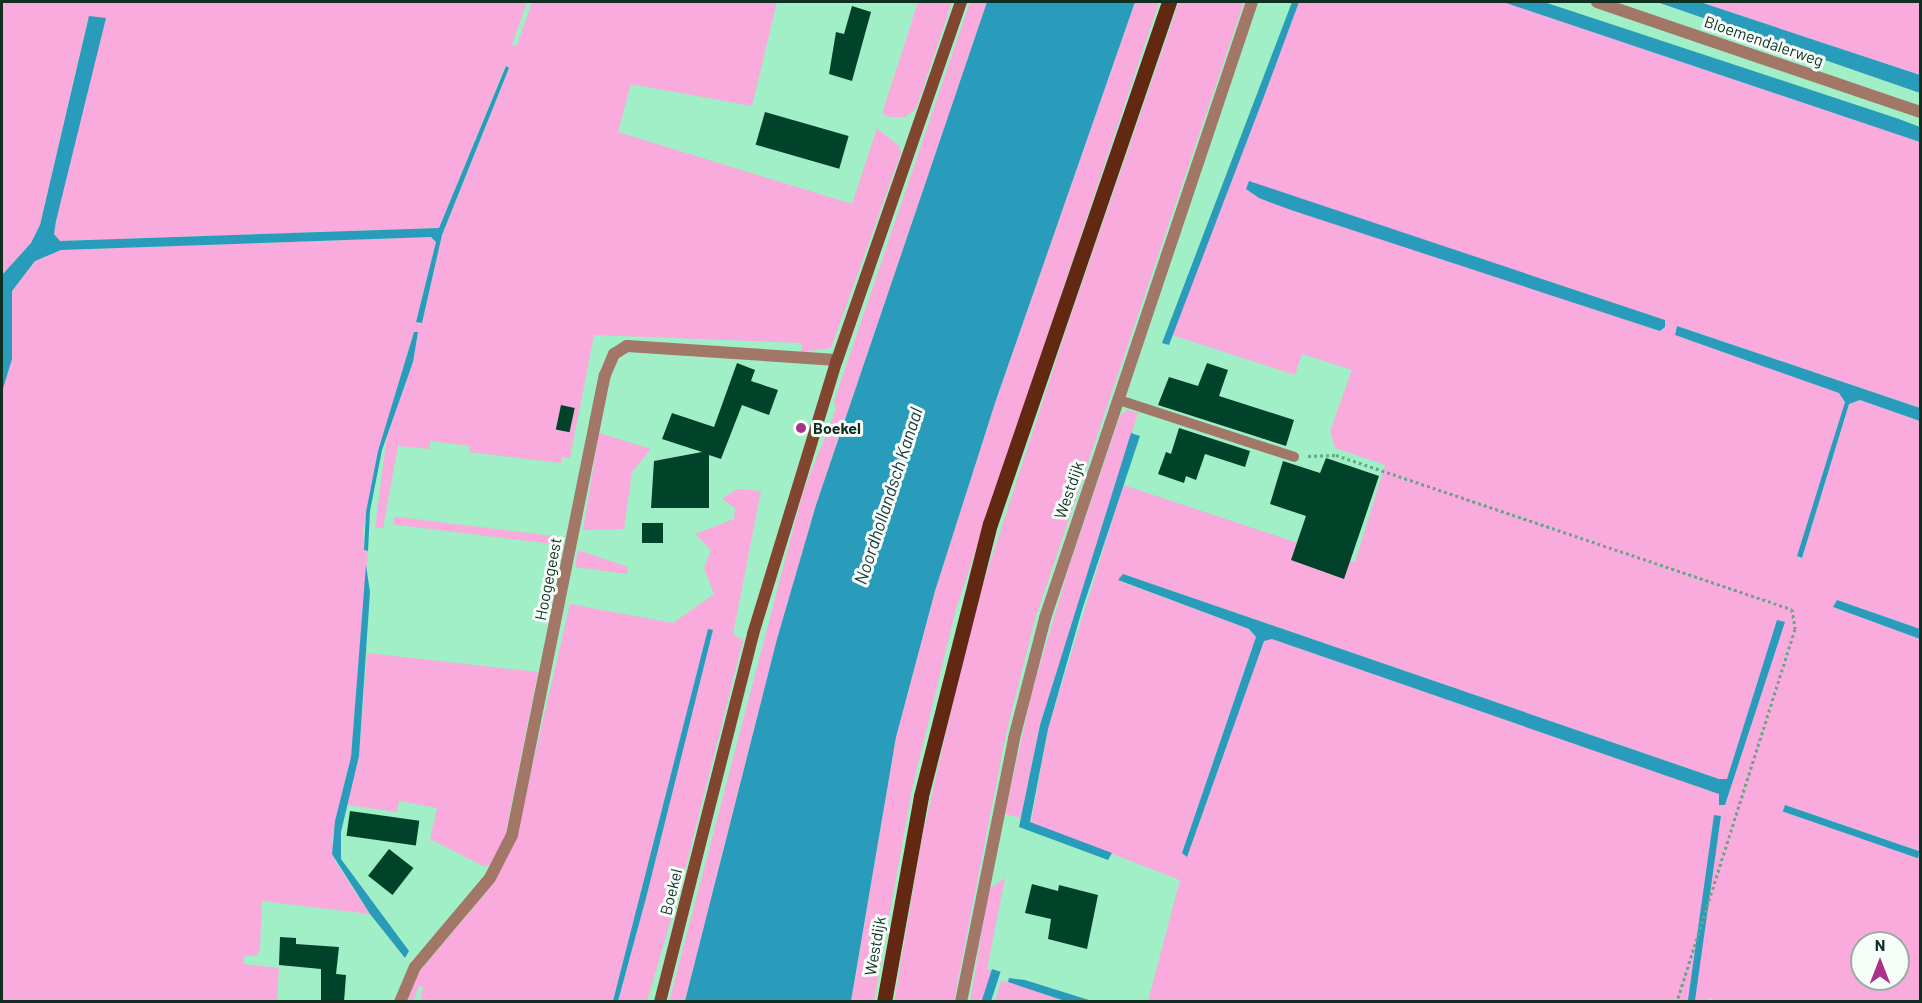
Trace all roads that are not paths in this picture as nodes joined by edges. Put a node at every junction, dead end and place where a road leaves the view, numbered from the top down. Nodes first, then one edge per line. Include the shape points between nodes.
1 (962, 2) edge
2 (1169, 2) edge
3 (1252, 2) edge
4 (1597, 2) edge
5 (1920, 112) edge
6 (837, 360) junction
7 (1119, 400) junction
8 (1294, 457) road end
9 (400, 1002) edge
10 (660, 1002) edge
11 (884, 1002) edge
12 (961, 1002) edge

1 - 6 street, Boekel
2 - 11 main road, Westdijk via 990,525 923,785
3 - 7 street, Westdijk
4 - 5 street, Bloemendalerweg
6 - 9 street, Hoogegeest via 627,346 614,354 605,375 512,835 483,887 415,967
6 - 10 street, Boekel via 753,634
7 - 8 lane
7 - 12 street, Westdijk via 1045,618 1014,738

